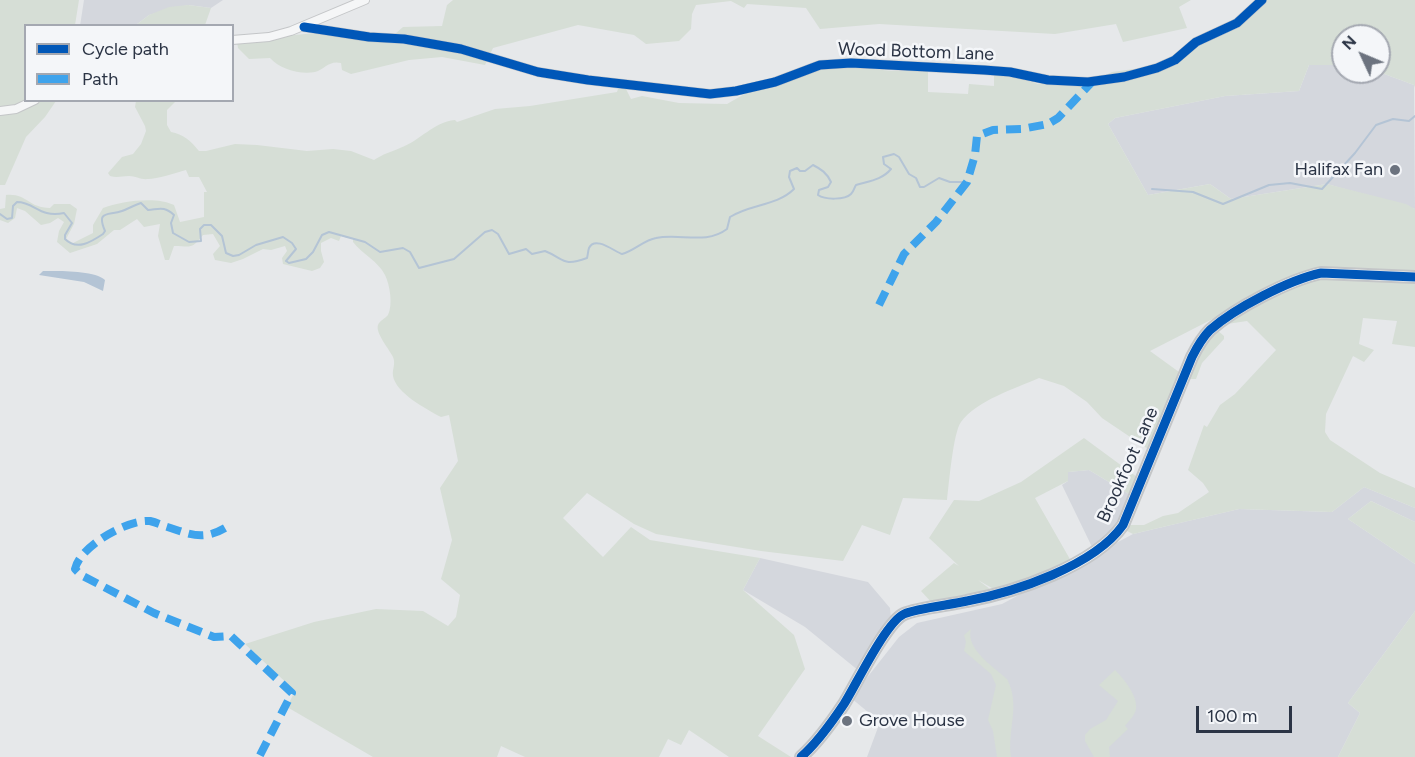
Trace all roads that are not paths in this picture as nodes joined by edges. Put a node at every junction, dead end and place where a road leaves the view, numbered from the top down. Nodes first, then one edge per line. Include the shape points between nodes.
1 (365, 0) edge
2 (1262, 0) edge
3 (304, 27) junction
4 (234, 39) edge
5 (30, 102) edge
6 (0, 111) edge
7 (1415, 277) edge
8 (801, 757) edge

1 - 3 street
2 - 3 street, Wood Bottom Lane via 1237,23 1196,42 1175,60 1124,77 1048,80 1010,72 851,63 820,65 775,82 710,94 538,72 461,49
3 - 4 street via 269,37
5 - 6 street via 16,110
7 - 8 street, Brookfoot Lane via 1321,273 1308,276 1249,303 1211,330 1192,357 1123,525 1114,538 1071,565 1021,588 903,614 884,635 843,705

